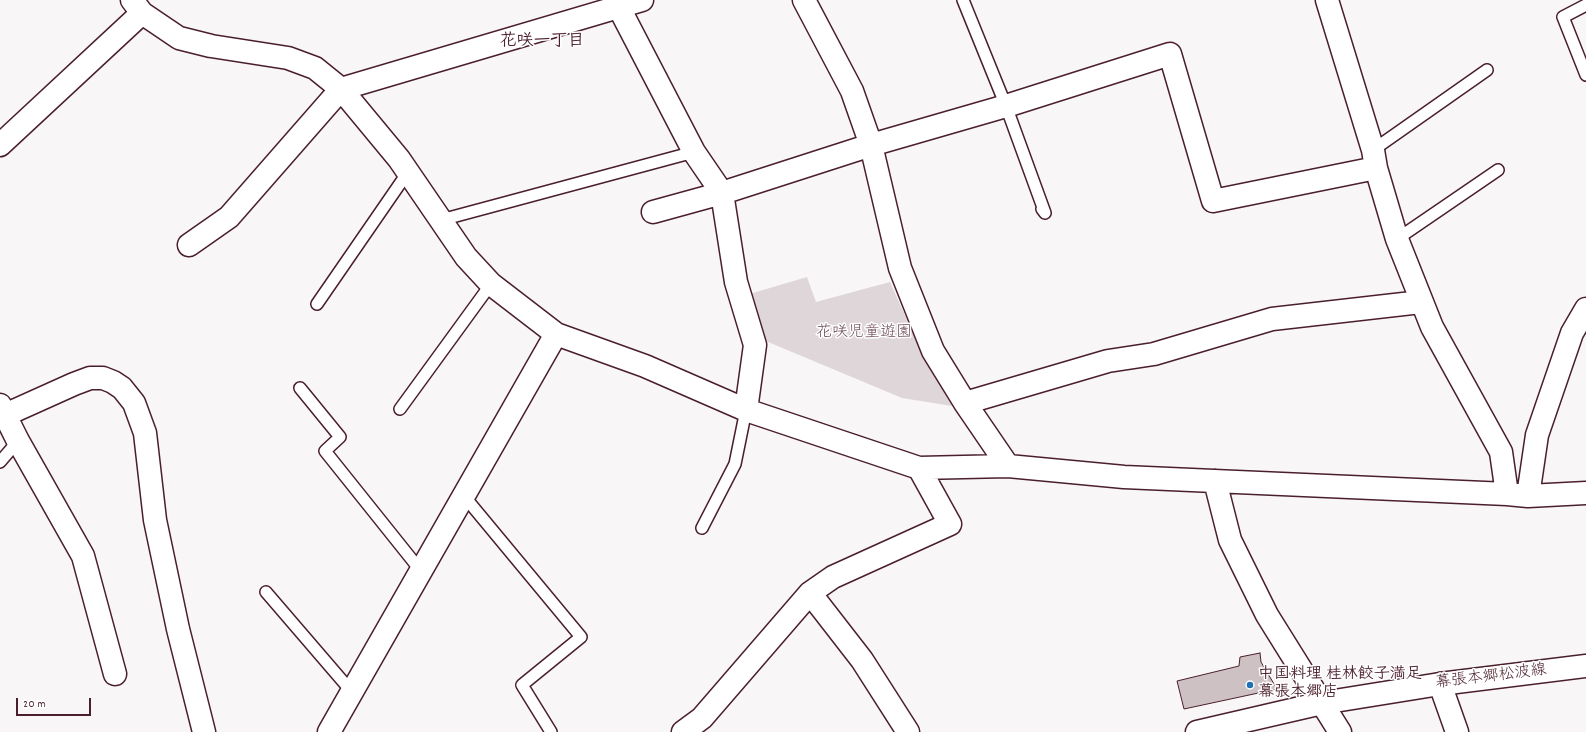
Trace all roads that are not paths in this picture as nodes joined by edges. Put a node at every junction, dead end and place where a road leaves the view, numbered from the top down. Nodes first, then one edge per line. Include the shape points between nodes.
1 (642, 0) edge
2 (804, 0) edge
3 (963, 0) edge
4 (1327, 0) edge
5 (616, 3) edge
6 (1586, 5) edge
7 (137, 7) edge
8 (1487, 70) dead end
9 (1586, 75) edge
10 (341, 89) junction
11 (1006, 106) junction
12 (0, 145) edge
13 (871, 145) junction
14 (694, 152) junction
15 (1375, 159) junction
16 (1498, 170) dead end
17 (408, 172) junction
18 (722, 193) junction
19 (1042, 209) dead end
20 (653, 212) dead end
21 (441, 220) junction
22 (1397, 238) junction
23 (190, 245) dead end
24 (491, 284) junction
25 (1421, 302) junction
26 (317, 304) dead end
27 (1586, 309) edge
28 (556, 334) junction
29 (300, 388) dead end
30 (965, 403) junction
31 (400, 408) dead end
32 (2, 410) edge
33 (746, 410) junction
34 (18, 441) junction
35 (0, 462) edge
36 (1008, 466) junction
37 (919, 468) junction
38 (1215, 481) junction
39 (1586, 493) edge
40 (1518, 495) junction
41 (464, 496) junction
42 (702, 528) dead end
43 (421, 571) junction
44 (266, 592) dead end
45 (810, 593) junction
46 (1586, 666) edge
47 (115, 674) dead end
48 (1440, 684) junction
49 (352, 692) junction
50 (1312, 706) junction
51 (204, 732) edge
52 (329, 732) edge
53 (551, 732) edge
54 (683, 732) edge
55 (908, 732) edge
56 (1197, 732) edge
57 (1340, 732) edge
58 (1457, 732) edge

1 - 5 street
2 - 13 street via 852,90
3 - 11 lane
4 - 15 street
5 - 10 street
5 - 14 street
6 - 9 lane via 1563,17
7 - 10 street via 179,38 211,46 288,58 314,68
7 - 12 street
8 - 15 lane
10 - 17 street
10 - 23 street via 229,217
11 - 13 street
11 - 15 street via 1170,54 1213,201
11 - 19 lane via 1045,213
13 - 18 street
13 - 30 street via 900,268 933,351
14 - 18 street
14 - 21 lane
15 - 22 street
16 - 22 lane
17 - 21 street
17 - 26 lane
18 - 20 street
18 - 33 street via 736,282 755,345
21 - 24 street via 466,257
22 - 25 street
24 - 28 street
24 - 31 lane
25 - 30 street via 1272,319 1154,354 1108,361
25 - 40 street via 1432,327 1501,452
27 - 40 street via 1572,334
28 - 33 street via 645,366
28 - 41 street
29 - 43 lane via 340,437 324,451
30 - 36 street
32 - 34 street
32 - 51 street via 90,378 103,378 113,382 122,388 134,404 145,433 155,520 178,629
33 - 37 street
33 - 42 lane via 734,464
34 - 35 lane
34 - 47 street via 83,556
36 - 37 street
36 - 38 street via 1124,477
37 - 45 street via 950,524 833,577
38 - 40 street
38 - 50 street via 1230,540
39 - 40 street
41 - 43 street
41 - 53 lane via 581,637 522,685
43 - 49 street
44 - 49 lane
45 - 54 street via 702,718
45 - 55 street via 862,660
46 - 48 street, 幕張本郷松波線
48 - 50 street, 幕張本郷松波線
48 - 58 street
49 - 52 street
50 - 56 street, 幕張本郷松波線
50 - 57 street

